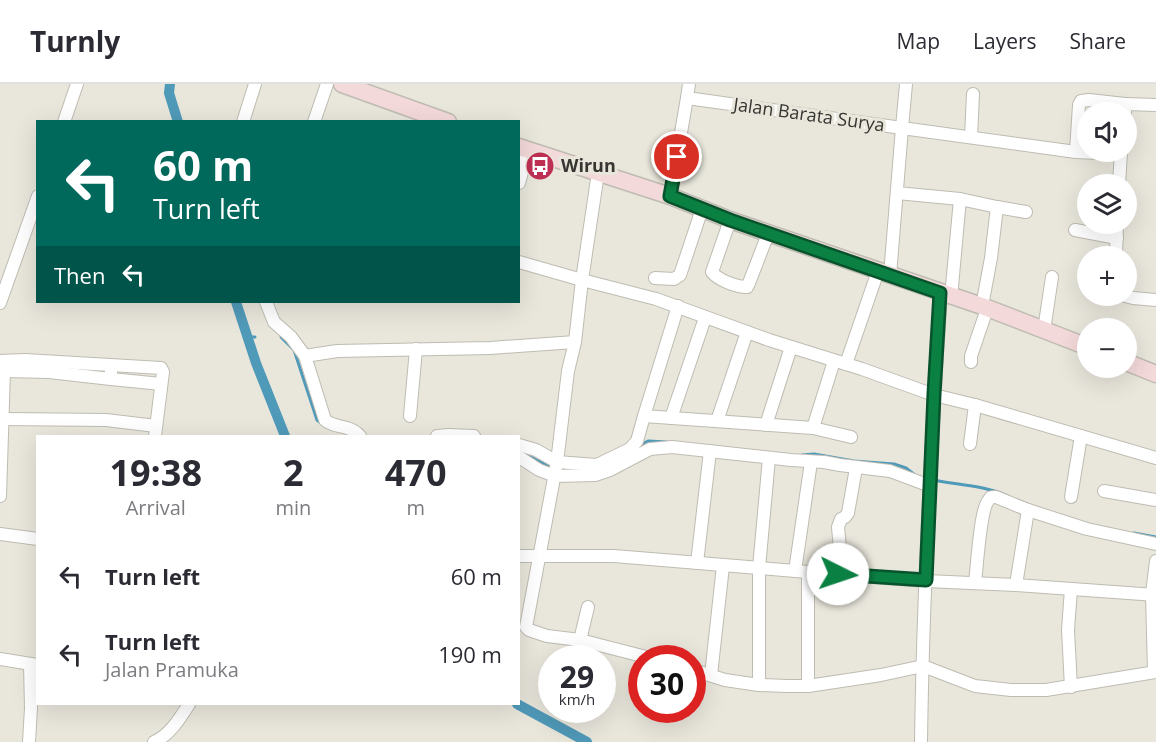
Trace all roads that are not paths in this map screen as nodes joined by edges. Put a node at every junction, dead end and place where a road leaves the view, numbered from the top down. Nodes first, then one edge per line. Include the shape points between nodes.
1 (77, 84) edge
2 (255, 84) edge
3 (327, 84) edge
4 (689, 84) edge
5 (906, 84) edge
6 (348, 85) edge
7 (973, 94) dead end
8 (687, 98) junction
9 (1081, 102) edge
10 (1098, 102) edge
11 (1156, 105) edge
12 (1137, 107) edge
13 (65, 120) edge
14 (244, 120) edge
15 (315, 120) edge
16 (443, 120) edge
17 (902, 128) junction
18 (1077, 136) edge
19 (971, 137) junction
20 (524, 148) edge
21 (1076, 152) joint
22 (598, 173) junction
23 (520, 176) edge
24 (897, 193) junction
25 (670, 196) junction
26 (960, 199) junction
27 (36, 202) edge
28 (997, 207) junction
29 (702, 209) junction
30 (1026, 212) dead end
31 (730, 220) junction
32 (1075, 230) dead end
33 (768, 234) junction
34 (1117, 234) edge
35 (1117, 238) junction
36 (1117, 246) edge
37 (520, 262) edge
38 (884, 273) junction
39 (1052, 277) dead end
40 (655, 278) dead end
41 (582, 280) junction
42 (946, 295) junction
43 (1137, 298) edge
44 (1156, 300) edge
45 (0, 303) edge
46 (266, 303) edge
47 (678, 306) junction
48 (984, 308) junction
49 (705, 318) junction
50 (1044, 330) junction
51 (747, 332) junction
52 (575, 342) junction
53 (1077, 343) edge
54 (791, 347) junction
55 (416, 349) junction
56 (305, 356) junction
57 (840, 362) junction
58 (971, 362) dead end
59 (3, 366) edge
60 (1137, 366) edge
61 (1156, 374) edge
62 (934, 394) junction
63 (975, 405) junction
64 (410, 416) dead end
65 (644, 416) junction
66 (671, 418) junction
67 (3, 419) junction
68 (717, 421) junction
69 (766, 425) junction
70 (813, 428) junction
71 (155, 431) edge
72 (359, 435) edge
73 (1081, 436) junction
74 (851, 437) dead end
75 (970, 444) dead end
76 (520, 445) edge
77 (710, 452) junction
78 (520, 458) edge
79 (769, 458) junction
80 (1156, 458) edge
81 (811, 462) junction
82 (856, 468) junction
83 (555, 469) junction
84 (930, 482) junction
85 (1104, 491) dead end
86 (0, 496) edge
87 (1071, 497) dead end
88 (1156, 500) edge
89 (1028, 510) junction
90 (0, 534) edge
91 (36, 539) edge
92 (1156, 544) edge
93 (540, 555) junction
94 (520, 556) edge
95 (1156, 561) edge
96 (697, 563) junction
97 (723, 566) junction
98 (759, 568) junction
99 (802, 572) junction
100 (838, 574) junction
101 (926, 580) junction
102 (975, 583) junction
103 (1016, 585) junction
104 (1071, 589) junction
105 (1154, 594) edge
106 (588, 607) dead end
107 (580, 640) junction
108 (628, 652) edge
109 (0, 659) edge
110 (34, 665) edge
111 (923, 666) junction
112 (1155, 672) edge
113 (706, 674) edge
114 (711, 675) junction
115 (759, 685) junction
116 (808, 686) junction
117 (1071, 687) junction
118 (188, 705) edge
119 (29, 742) edge
120 (154, 742) edge
121 (921, 742) edge

1 - 13 street
2 - 14 street
3 - 15 street
4 - 8 street
5 - 17 street, Jalan Barata Surya
6 - 16 main road
7 - 19 street
8 - 17 street, Jalan Barata Surya
8 - 25 street
9 - 10 street
11 - 12 street
17 - 19 street
17 - 24 street
18 - 21 street
19 - 21 street
20 - 22 main road
20 - 23 street
22 - 25 main road
22 - 41 street
24 - 26 street
24 - 38 street
25 - 29 main road
26 - 28 street
26 - 42 street
27 - 45 street
28 - 30 street
28 - 48 street
29 - 31 main road
29 - 40 street via 680,275 674,279
31 - 33 main road
31 - 33 street via 712,272 740,286 747,287
32 - 35 street
33 - 38 main road
34 - 35 street
35 - 36 street
37 - 41 street
38 - 42 main road
38 - 57 street
39 - 50 street
41 - 47 street
41 - 52 street
42 - 48 main road
42 - 62 street
43 - 44 street
46 - 56 street via 274,322
47 - 49 street
47 - 65 street
48 - 50 main road
48 - 58 street
49 - 51 street
49 - 66 street
50 - 53 main road
51 - 54 street
51 - 68 street
52 - 55 street
52 - 83 street
54 - 57 street
54 - 69 street
55 - 56 street
55 - 64 street
56 - 72 street via 327,423
57 - 62 street
57 - 70 street
59 - 67 street
59 - 71 street via 49,372 161,368
60 - 61 main road
62 - 63 street
62 - 84 street
63 - 73 street
63 - 75 street
65 - 66 street
65 - 83 street via 637,441 630,450 597,465
66 - 68 street
67 - 71 street via 106,420
67 - 86 street
68 - 69 street
69 - 70 street
70 - 74 street
73 - 80 street
73 - 87 street
76 - 83 street via 536,450
77 - 79 street
77 - 83 street via 659,448 595,475
77 - 96 street
78 - 83 street via 539,470
79 - 81 street
79 - 98 street
81 - 82 street
81 - 99 street
82 - 84 street via 890,471
82 - 100 street via 848,513 838,527
83 - 93 street
84 - 101 street
85 - 88 street
89 - 92 street via 1087,529
89 - 102 street via 996,497 986,502
89 - 103 street
90 - 91 street
93 - 94 street
93 - 96 street
93 - 107 street via 526,627 547,636
95 - 105 street
96 - 97 street
97 - 98 street
97 - 114 street
98 - 99 street
98 - 115 street
99 - 100 street
99 - 116 street
100 - 101 street
101 - 102 street
101 - 111 street
102 - 103 street
103 - 104 street
104 - 105 street
104 - 117 street
105 - 112 street
106 - 107 street
107 - 108 street
109 - 110 street
110 - 119 street
111 - 116 street
111 - 117 street via 975,686 1011,690
111 - 121 street
112 - 117 street
113 - 114 street
114 - 115 street
115 - 116 street
118 - 120 street via 174,726

